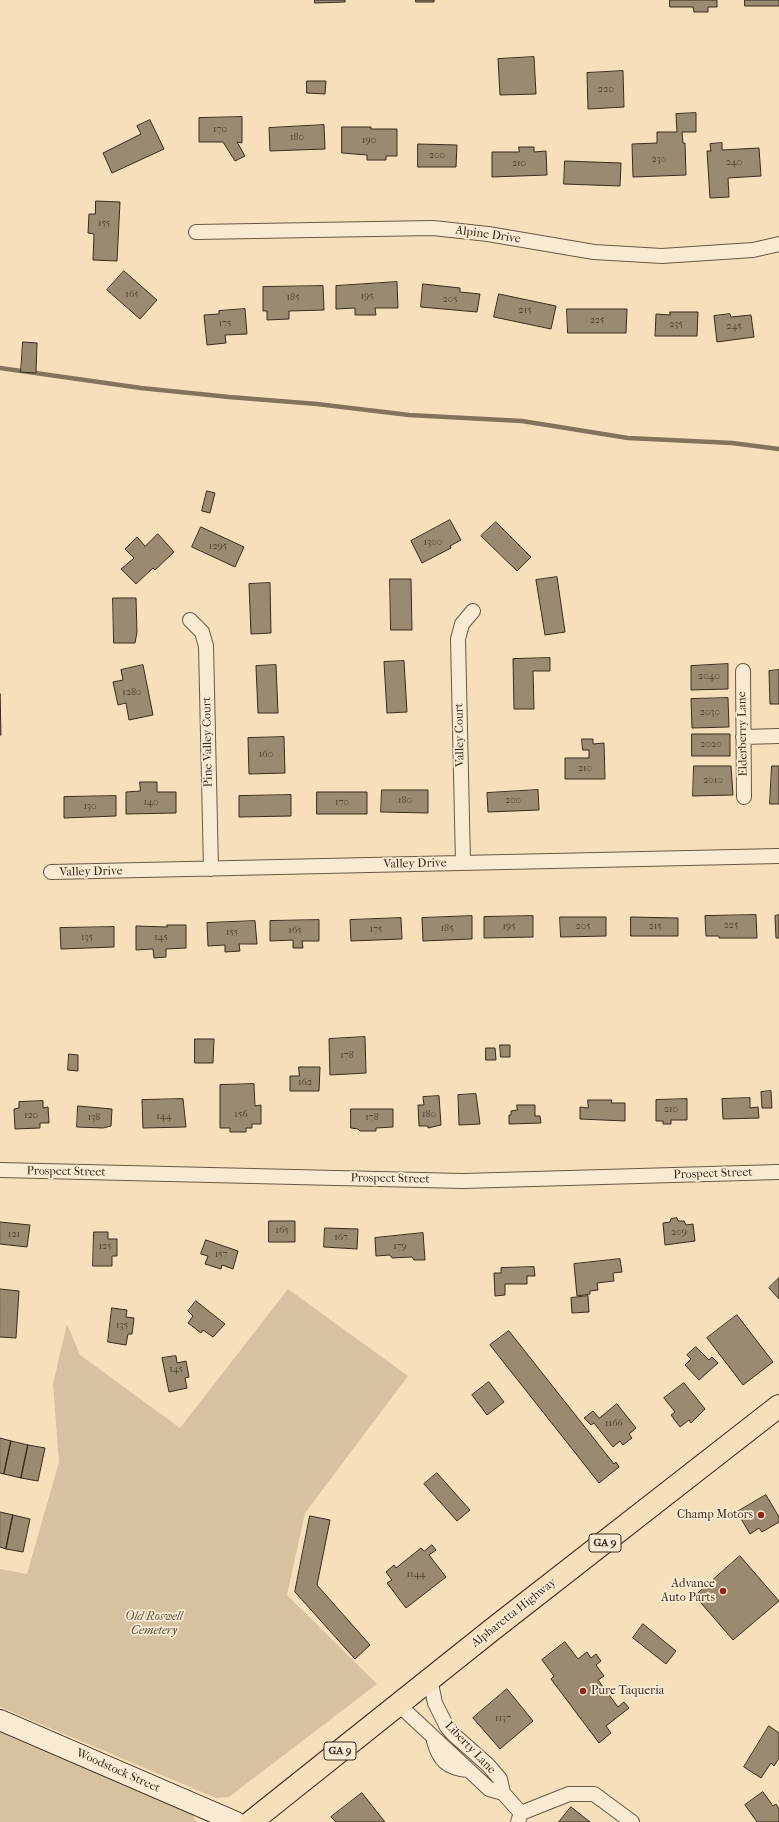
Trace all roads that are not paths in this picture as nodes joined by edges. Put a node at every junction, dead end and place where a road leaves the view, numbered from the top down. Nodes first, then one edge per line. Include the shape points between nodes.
1 (196, 232) dead end
2 (779, 244) edge
3 (473, 611) dead end
4 (190, 620) dead end
5 (743, 670) dead end
6 (779, 736) edge
7 (744, 737) junction
8 (744, 797) dead end
9 (779, 856) edge
10 (462, 863) junction
11 (210, 869) junction
12 (51, 872) dead end
13 (0, 1170) edge
14 (779, 1172) edge
15 (779, 1406) edge
16 (430, 1679) junction
17 (399, 1705) junction
18 (0, 1720) edge
19 (473, 1752) junction
20 (465, 1767) junction
21 (503, 1793) junction
22 (520, 1817) edge
23 (236, 1822) edge
24 (251, 1822) edge
25 (632, 1822) edge

1 - 2 street, Alpine Drive via 433,228 488,234 594,252 662,256 753,250
3 - 10 street, Valley Court via 462,624 458,639
4 - 11 street, Pine Valley Court via 202,632 206,646
5 - 7 street, Elderberry Lane
6 - 7 street
7 - 8 street, Elderberry Lane
9 - 10 street, Valley Drive
10 - 11 street, Valley Drive
11 - 12 street, Valley Drive
13 - 14 street, Prospect Street via 463,1181
15 - 16 highway, Alpharetta Highway / GA 9
16 - 17 highway, Alpharetta Highway / GA 9
16 - 19 street, Liberty Lane via 440,1716 453,1734
17 - 20 street, Liberty Lane
17 - 24 highway, Alpharetta Highway / GA 9
18 - 23 street, Woodstock Street
19 - 20 street
19 - 21 street, Liberty Lane via 500,1779
20 - 21 street, Liberty Lane via 489,1789
21 - 22 street, Liberty Lane
22 - 25 street, Liberty Lane via 569,1794 594,1794

